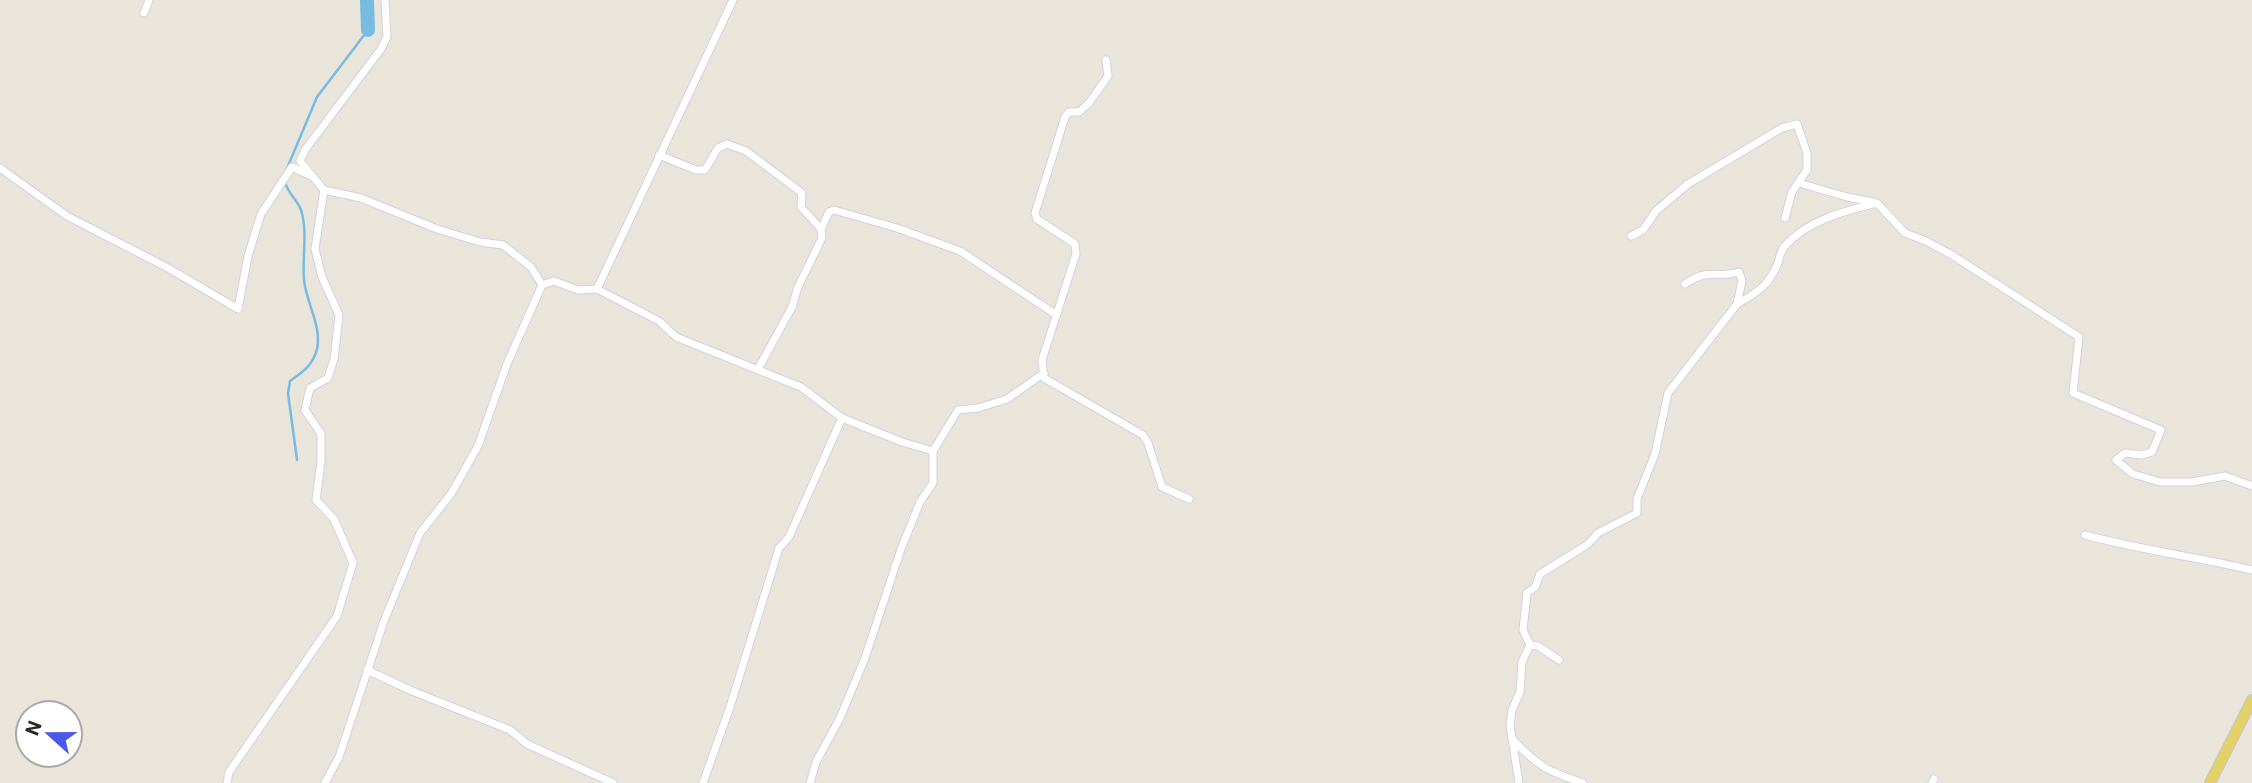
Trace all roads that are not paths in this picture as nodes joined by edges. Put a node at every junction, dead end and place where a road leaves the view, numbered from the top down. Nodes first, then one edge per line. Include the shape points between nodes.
1 (149, 0) edge
2 (385, 0) edge
3 (733, 0) edge
4 (144, 13) dead end
5 (1106, 60) dead end
6 (659, 155) junction
7 (0, 168) edge
8 (313, 176) junction
9 (1799, 183) junction
10 (324, 190) junction
11 (1877, 203) junction
12 (1785, 218) dead end
13 (821, 229) junction
14 (1632, 236) dead end
15 (1685, 284) dead end
16 (542, 285) junction
17 (597, 289) junction
18 (1737, 304) junction
19 (1055, 314) junction
20 (758, 369) junction
21 (1044, 373) junction
22 (842, 418) junction
23 (933, 451) junction
24 (2252, 486) edge
25 (1189, 499) dead end
26 (2085, 535) dead end
27 (2252, 570) edge
28 (1530, 645) junction
29 (1559, 660) dead end
30 (367, 670) junction
31 (2252, 700) edge
32 (1512, 739) junction
33 (227, 783) edge
34 (326, 783) edge
35 (613, 783) edge
36 (703, 783) edge
37 (810, 783) edge
38 (1518, 783) edge
39 (1583, 783) edge
40 (2210, 783) edge

1 - 4 street
2 - 8 street via 387,37 381,49 300,161
3 - 6 street
5 - 19 street via 1108,76 1089,103 1065,117 1035,213 1037,219 1075,244 1076,254
6 - 13 street via 705,170 718,148 727,144 746,151 802,193 801,207
6 - 17 street
7 - 8 street via 67,216 238,309 261,214 292,167
8 - 10 street
9 - 11 street
9 - 12 street
9 - 14 street via 1807,170 1807,158 1797,124 1782,128 1688,184
10 - 16 street via 361,198 437,229 503,245 531,267
10 - 33 street via 315,249 339,315 328,378 310,388 305,410 321,434 316,500 334,519 353,563 337,615 229,772
11 - 18 street via 1807,227 1781,250 1767,285
11 - 24 street via 1905,233 1952,255 2079,337 2073,393 2161,430 2152,452 2125,453 2116,460 2133,474 2160,482 2225,476
13 - 19 street via 834,210 897,228 960,251
13 - 20 street via 822,238 792,307
15 - 18 street via 1698,275 1739,272 1742,281
16 - 17 street via 554,281 578,290
16 - 30 street via 478,446 451,494 420,533
17 - 20 street via 659,321 676,337
18 - 28 street via 1668,393 1655,454 1637,499 1637,513 1598,533 1540,574 1527,593 1523,630
19 - 21 street via 1042,360
20 - 22 street via 801,387
21 - 23 street via 1007,399 958,410
21 - 25 street via 1143,435 1162,487
22 - 23 street
22 - 36 street via 789,537 779,548
23 - 37 street via 933,483 920,502 865,658
26 - 27 street
28 - 29 street
28 - 32 street via 1512,710
30 - 34 street
30 - 35 street via 510,730 527,744
31 - 40 main road
32 - 38 street
32 - 39 street via 1550,772

